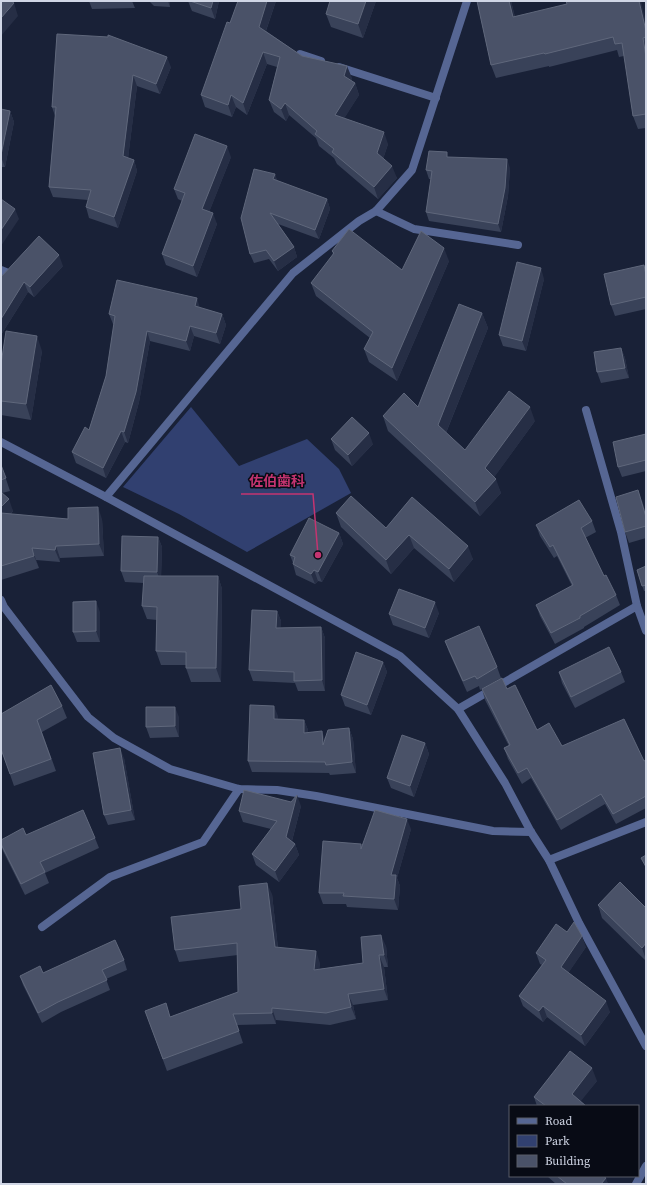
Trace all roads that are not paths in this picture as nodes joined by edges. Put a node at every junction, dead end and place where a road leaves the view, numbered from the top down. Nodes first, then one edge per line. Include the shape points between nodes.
1 (467, 1) edge
2 (300, 54) edge
3 (436, 98) junction
4 (376, 211) junction
5 (518, 245) dead end
6 (586, 410) dead end
7 (1, 442) edge
8 (106, 497) junction
9 (1, 600) edge
10 (637, 606) junction
11 (646, 631) edge
12 (458, 709) junction
13 (239, 789) junction
14 (646, 822) edge
15 (531, 832) junction
16 (549, 860) junction
17 (42, 927) dead end
18 (646, 1046) edge
19 (646, 1166) edge
20 (636, 1184) edge

1 - 3 street
2 - 3 street
3 - 4 street via 412,170
4 - 5 street via 414,229
4 - 8 street via 359,221 292,273
6 - 10 street via 621,532
7 - 8 street
8 - 12 street via 400,656
9 - 13 street via 88,717 114,738 170,769
10 - 11 street
10 - 12 street
12 - 15 street via 505,783
13 - 15 street via 276,790 316,796 493,831
13 - 17 street via 203,842 110,877
14 - 16 street
15 - 16 street
16 - 18 street via 579,923
19 - 20 street

